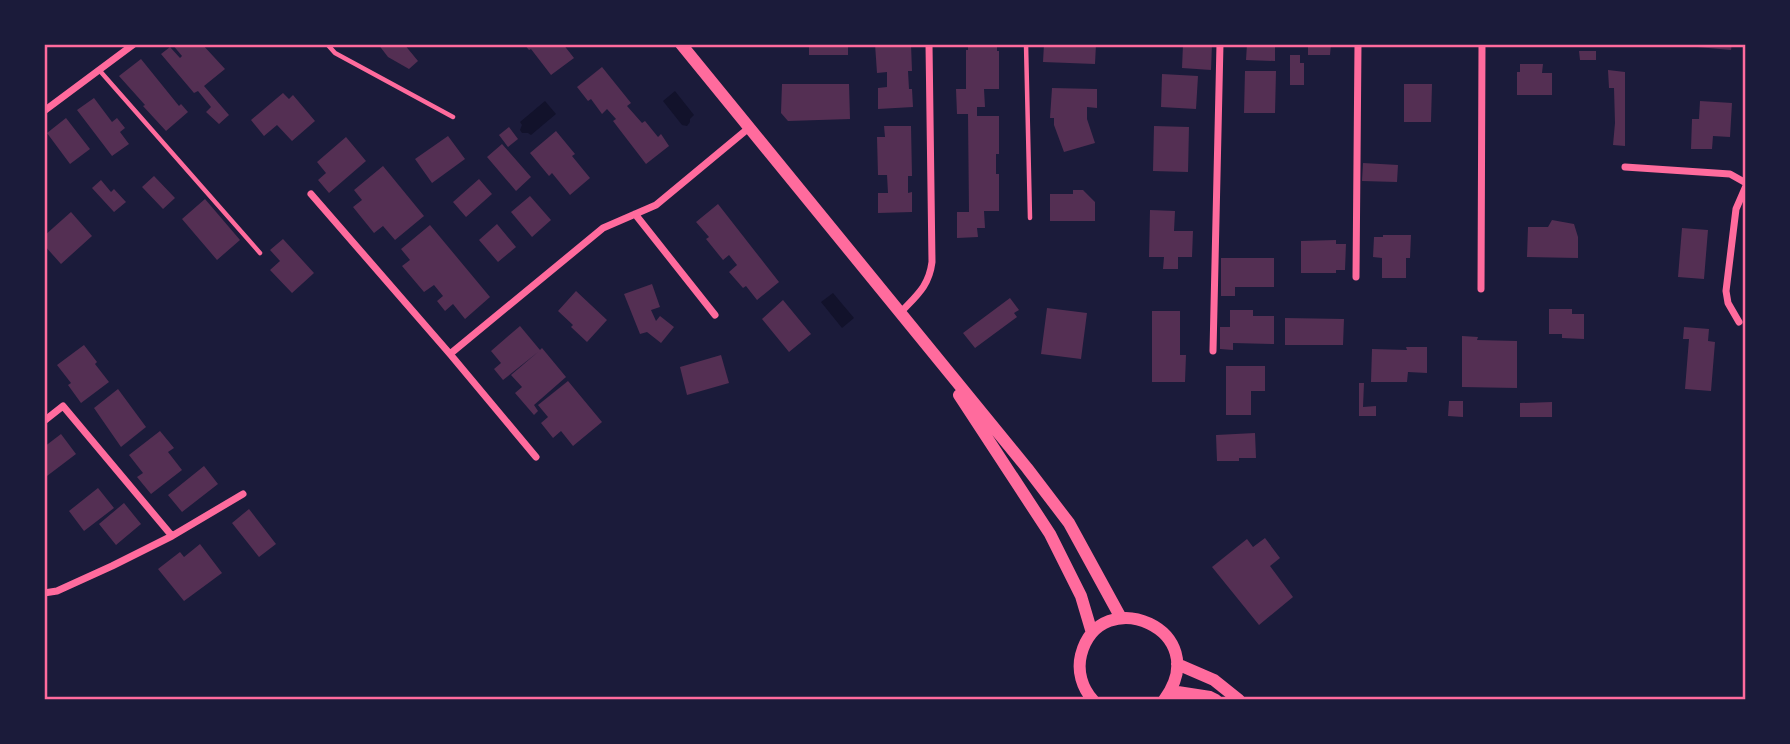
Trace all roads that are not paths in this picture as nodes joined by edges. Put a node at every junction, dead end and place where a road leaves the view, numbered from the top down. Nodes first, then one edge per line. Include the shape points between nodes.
1 (134, 44) edge
2 (327, 44) edge
3 (681, 44) edge
4 (929, 44) edge
5 (1026, 44) edge
6 (1220, 44) edge
7 (1359, 44) edge
8 (1482, 44) edge
9 (99, 70) junction
10 (44, 111) edge
11 (453, 117) dead end
12 (750, 127) junction
13 (1625, 167) dead end
14 (1746, 185) edge
15 (311, 194) dead end
16 (635, 214) junction
17 (1030, 218) dead end
18 (260, 253) dead end
19 (1356, 276) dead end
20 (1481, 289) dead end
21 (901, 312) junction
22 (715, 315) dead end
23 (1739, 322) dead end
24 (925, 341) junction
25 (1213, 351) dead end
26 (450, 354) junction
27 (44, 421) edge
28 (536, 457) dead end
29 (243, 494) dead end
30 (172, 536) junction
31 (44, 593) edge
32 (1121, 618) junction
33 (1092, 634) junction
34 (1178, 664) junction
35 (1168, 696) edge
36 (1093, 700) edge
37 (1216, 700) edge
38 (1239, 700) edge

1 - 9 street
2 - 11 lane via 335,53
3 - 12 main road
4 - 21 street via 932,262 925,286
5 - 17 lane
6 - 25 street
7 - 19 street
8 - 20 street
9 - 10 street
9 - 18 lane
12 - 16 street via 656,205
12 - 21 main road
13 - 14 street via 1730,174
14 - 23 street via 1736,209 1726,292
15 - 26 street
16 - 22 street
16 - 26 street via 603,228
21 - 24 main road
24 - 32 main road via 1069,523
24 - 33 main road via 1051,534 1081,596
26 - 28 street
27 - 30 street via 63,406
29 - 30 street
30 - 31 street
32 - 33 main road
32 - 34 main road via 1147,621 1159,628 1175,650
33 - 36 main road via 1079,663 1083,685
34 - 35 main road
34 - 38 main road via 1214,680
35 - 37 main road

